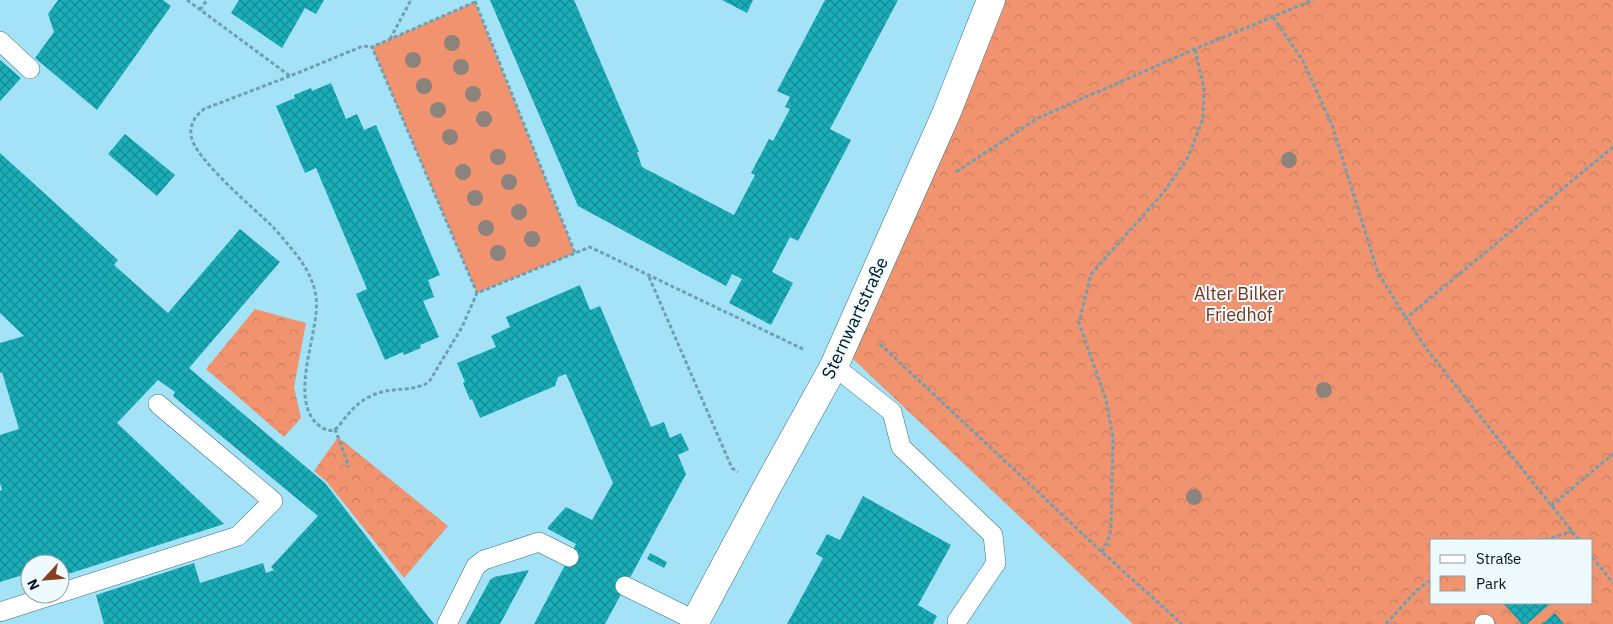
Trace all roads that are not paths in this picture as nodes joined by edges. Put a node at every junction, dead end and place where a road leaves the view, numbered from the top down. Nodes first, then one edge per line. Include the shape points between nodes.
1 (991, 0) edge
2 (0, 42) edge
3 (30, 69) dead end
4 (834, 366) junction
5 (158, 404) dead end
6 (569, 557) dead end
7 (625, 586) dead end
8 (70, 590) edge
9 (25, 604) edge
10 (0, 612) edge
11 (957, 621) dead end
12 (695, 623) edge
13 (447, 624) edge

1 - 4 street, Sternwartstraße via 946,114
2 - 3 lane
4 - 11 lane via 892,412 901,447 992,535 996,563
4 - 12 street, Sternwartstraße
5 - 8 lane via 273,501 238,536
6 - 13 lane via 539,542 484,560 476,566
7 - 12 lane
9 - 10 lane

